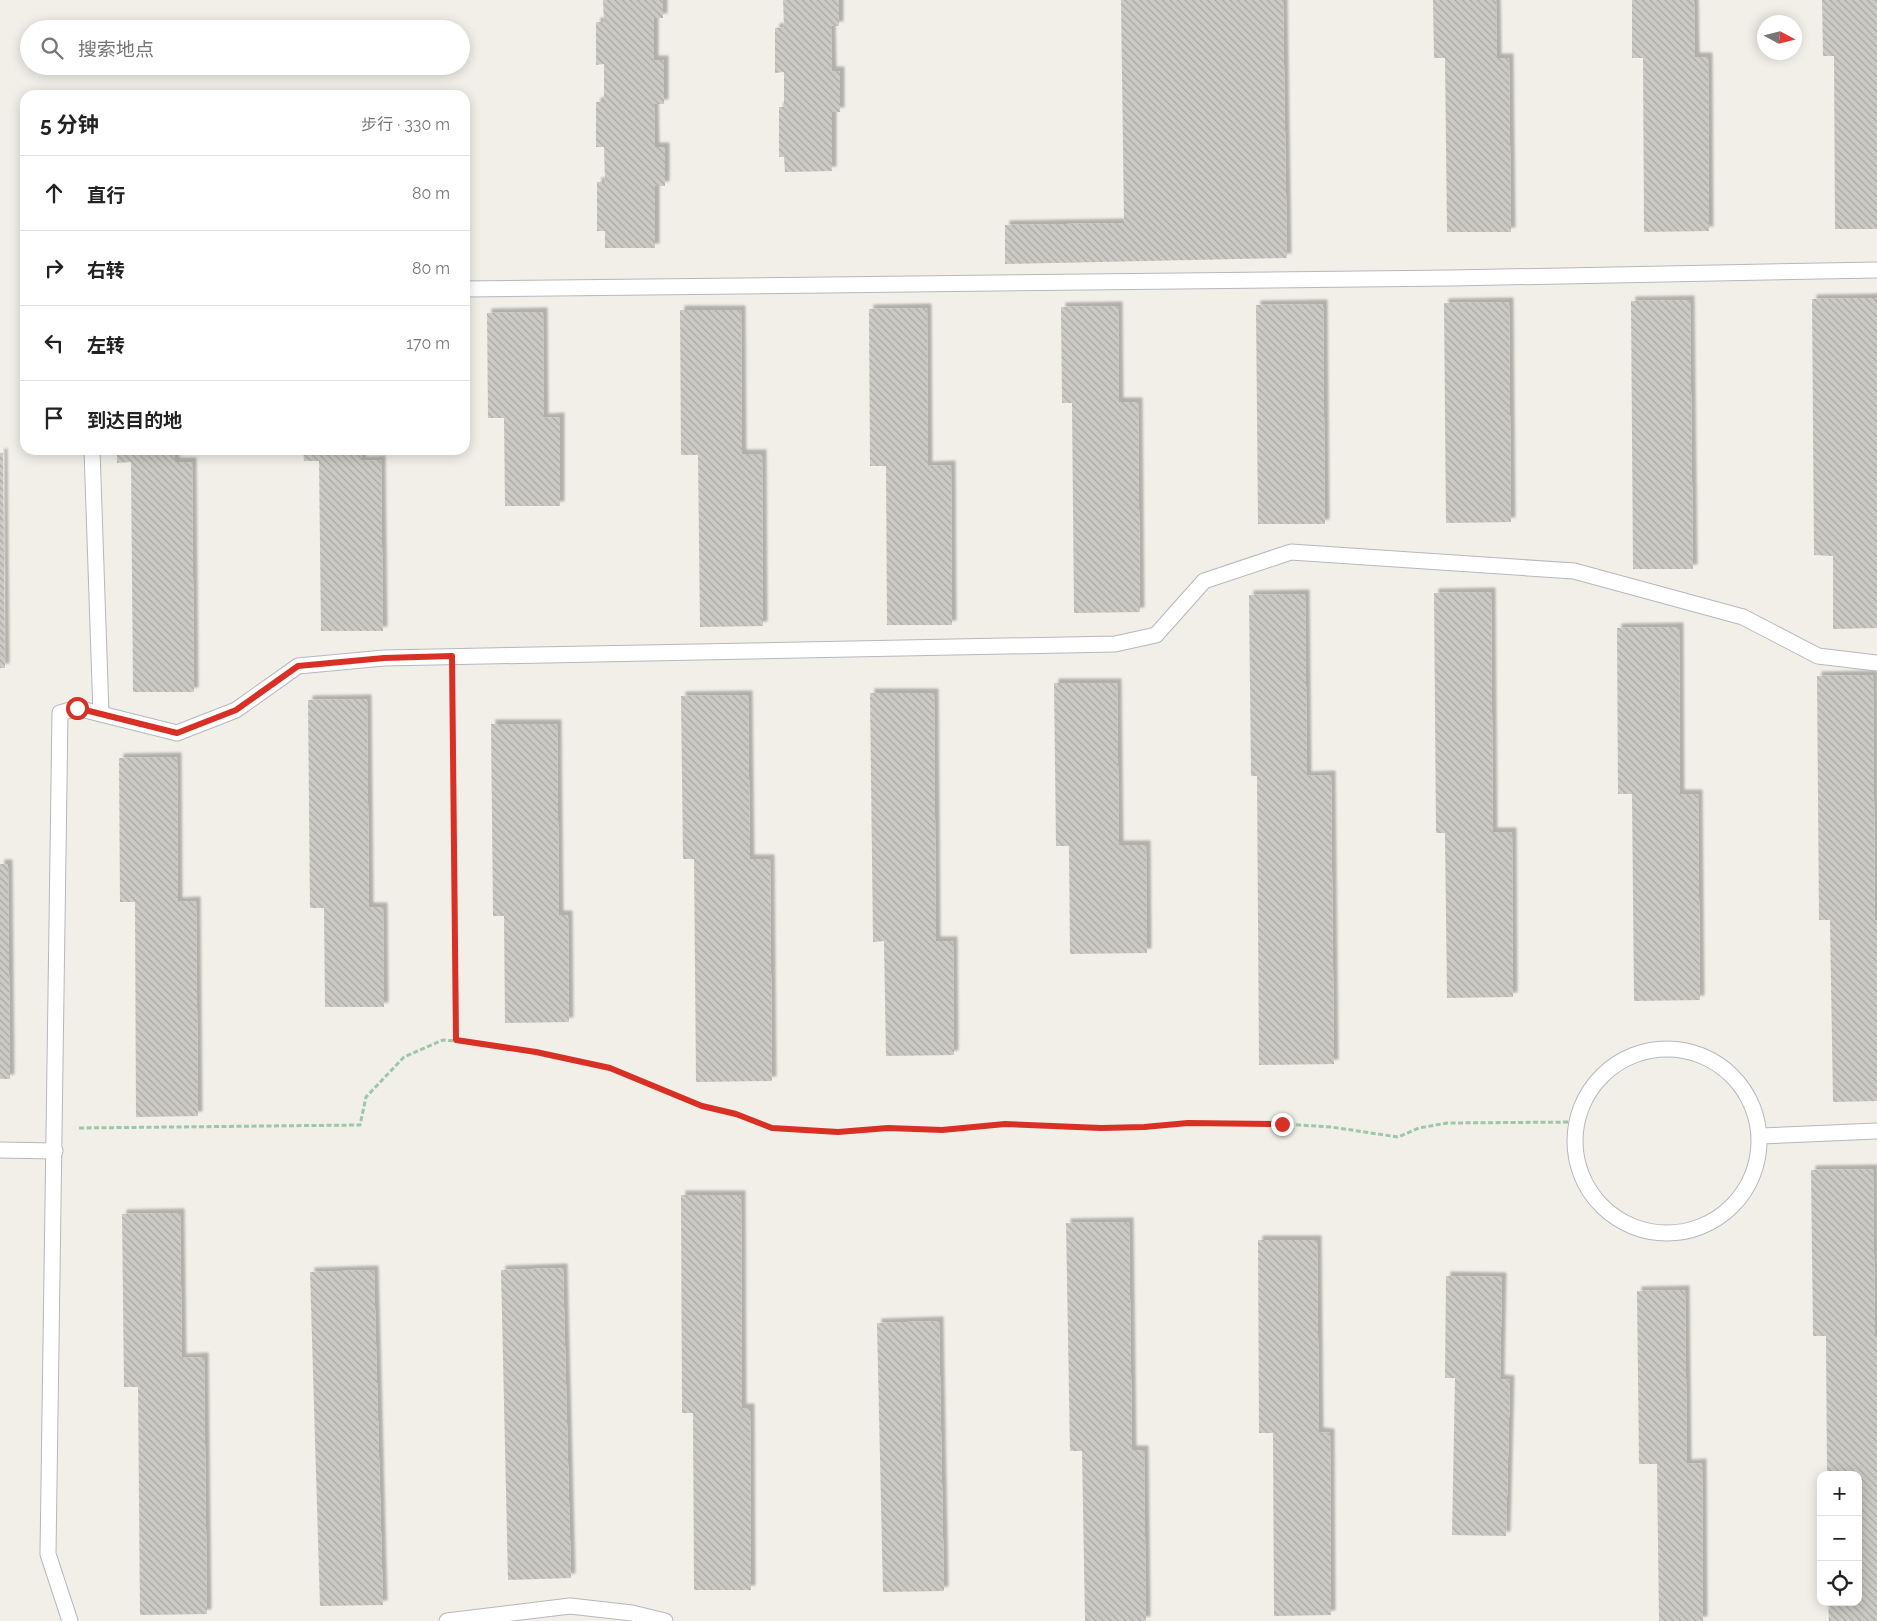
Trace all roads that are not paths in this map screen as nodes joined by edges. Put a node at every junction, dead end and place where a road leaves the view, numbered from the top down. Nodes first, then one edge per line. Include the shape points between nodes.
1 (1877, 270) edge
2 (470, 289) edge
3 (92, 455) edge
4 (1877, 663) edge
5 (101, 714) junction
6 (1877, 1131) edge
7 (1760, 1136) junction
8 (0, 1150) edge
9 (55, 1151) junction
10 (70, 1621) edge
11 (447, 1621) edge
12 (665, 1621) edge

1 - 2 lane
3 - 5 lane
4 - 5 lane via 1818,656 1743,617 1574,571 1291,552 1204,581 1156,635 1115,644 384,658 298,666 236,710 177,733
5 - 9 lane via 77,708 60,713
6 - 7 lane
7 - 7 lane via 1756,1168 1741,1197 1717,1219 1682,1233 1643,1231 1609,1214 1585,1185 1574,1148 1580,1110 1599,1077 1630,1055 1668,1048 1705,1056 1733,1075 1752,1103
8 - 9 lane
9 - 10 lane via 48,1554
11 - 12 lane via 570,1606 632,1613

